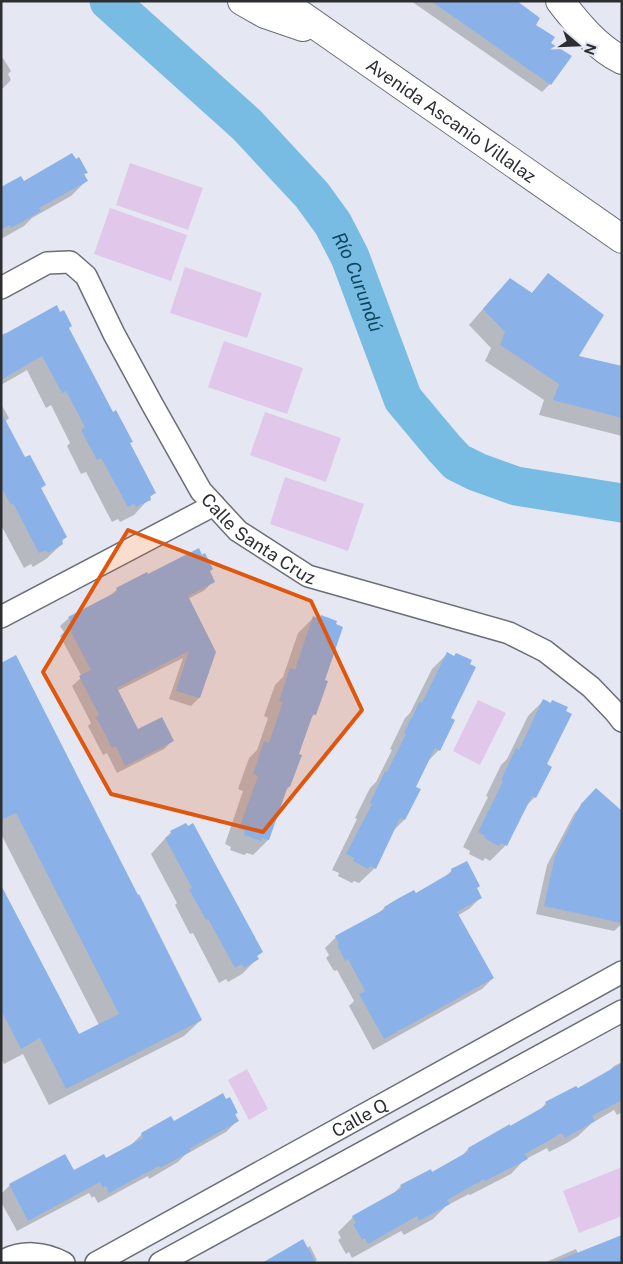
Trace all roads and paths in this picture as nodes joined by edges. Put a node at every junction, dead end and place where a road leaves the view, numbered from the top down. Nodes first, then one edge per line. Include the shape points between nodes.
1 (242, 1) edge
2 (281, 1) edge
3 (560, 1) edge
4 (333, 38) junction
5 (622, 60) edge
6 (622, 238) edge
7 (1, 288) edge
8 (214, 505) junction
9 (1, 616) edge
10 (622, 721) edge
11 (622, 972) edge
12 (622, 1011) edge
13 (3, 1258) edge
14 (64, 1263) edge
15 (96, 1263) edge
16 (160, 1263) edge

1 - 4 main road via 276,18
2 - 4 main road, Avenida Ascanio Villalaz
3 - 5 main road via 595,40
4 - 6 main road, Avenida Ascanio Villalaz
7 - 8 street, Calle Santa Cruz via 47,263 70,262 86,276 152,404 201,491
8 - 9 street
8 - 10 street, Calle Santa Cruz via 238,531 308,576 509,633 544,652 591,687
11 - 15 street, Calle Q
12 - 16 street, Calle Q
13 - 14 street via 40,1254

